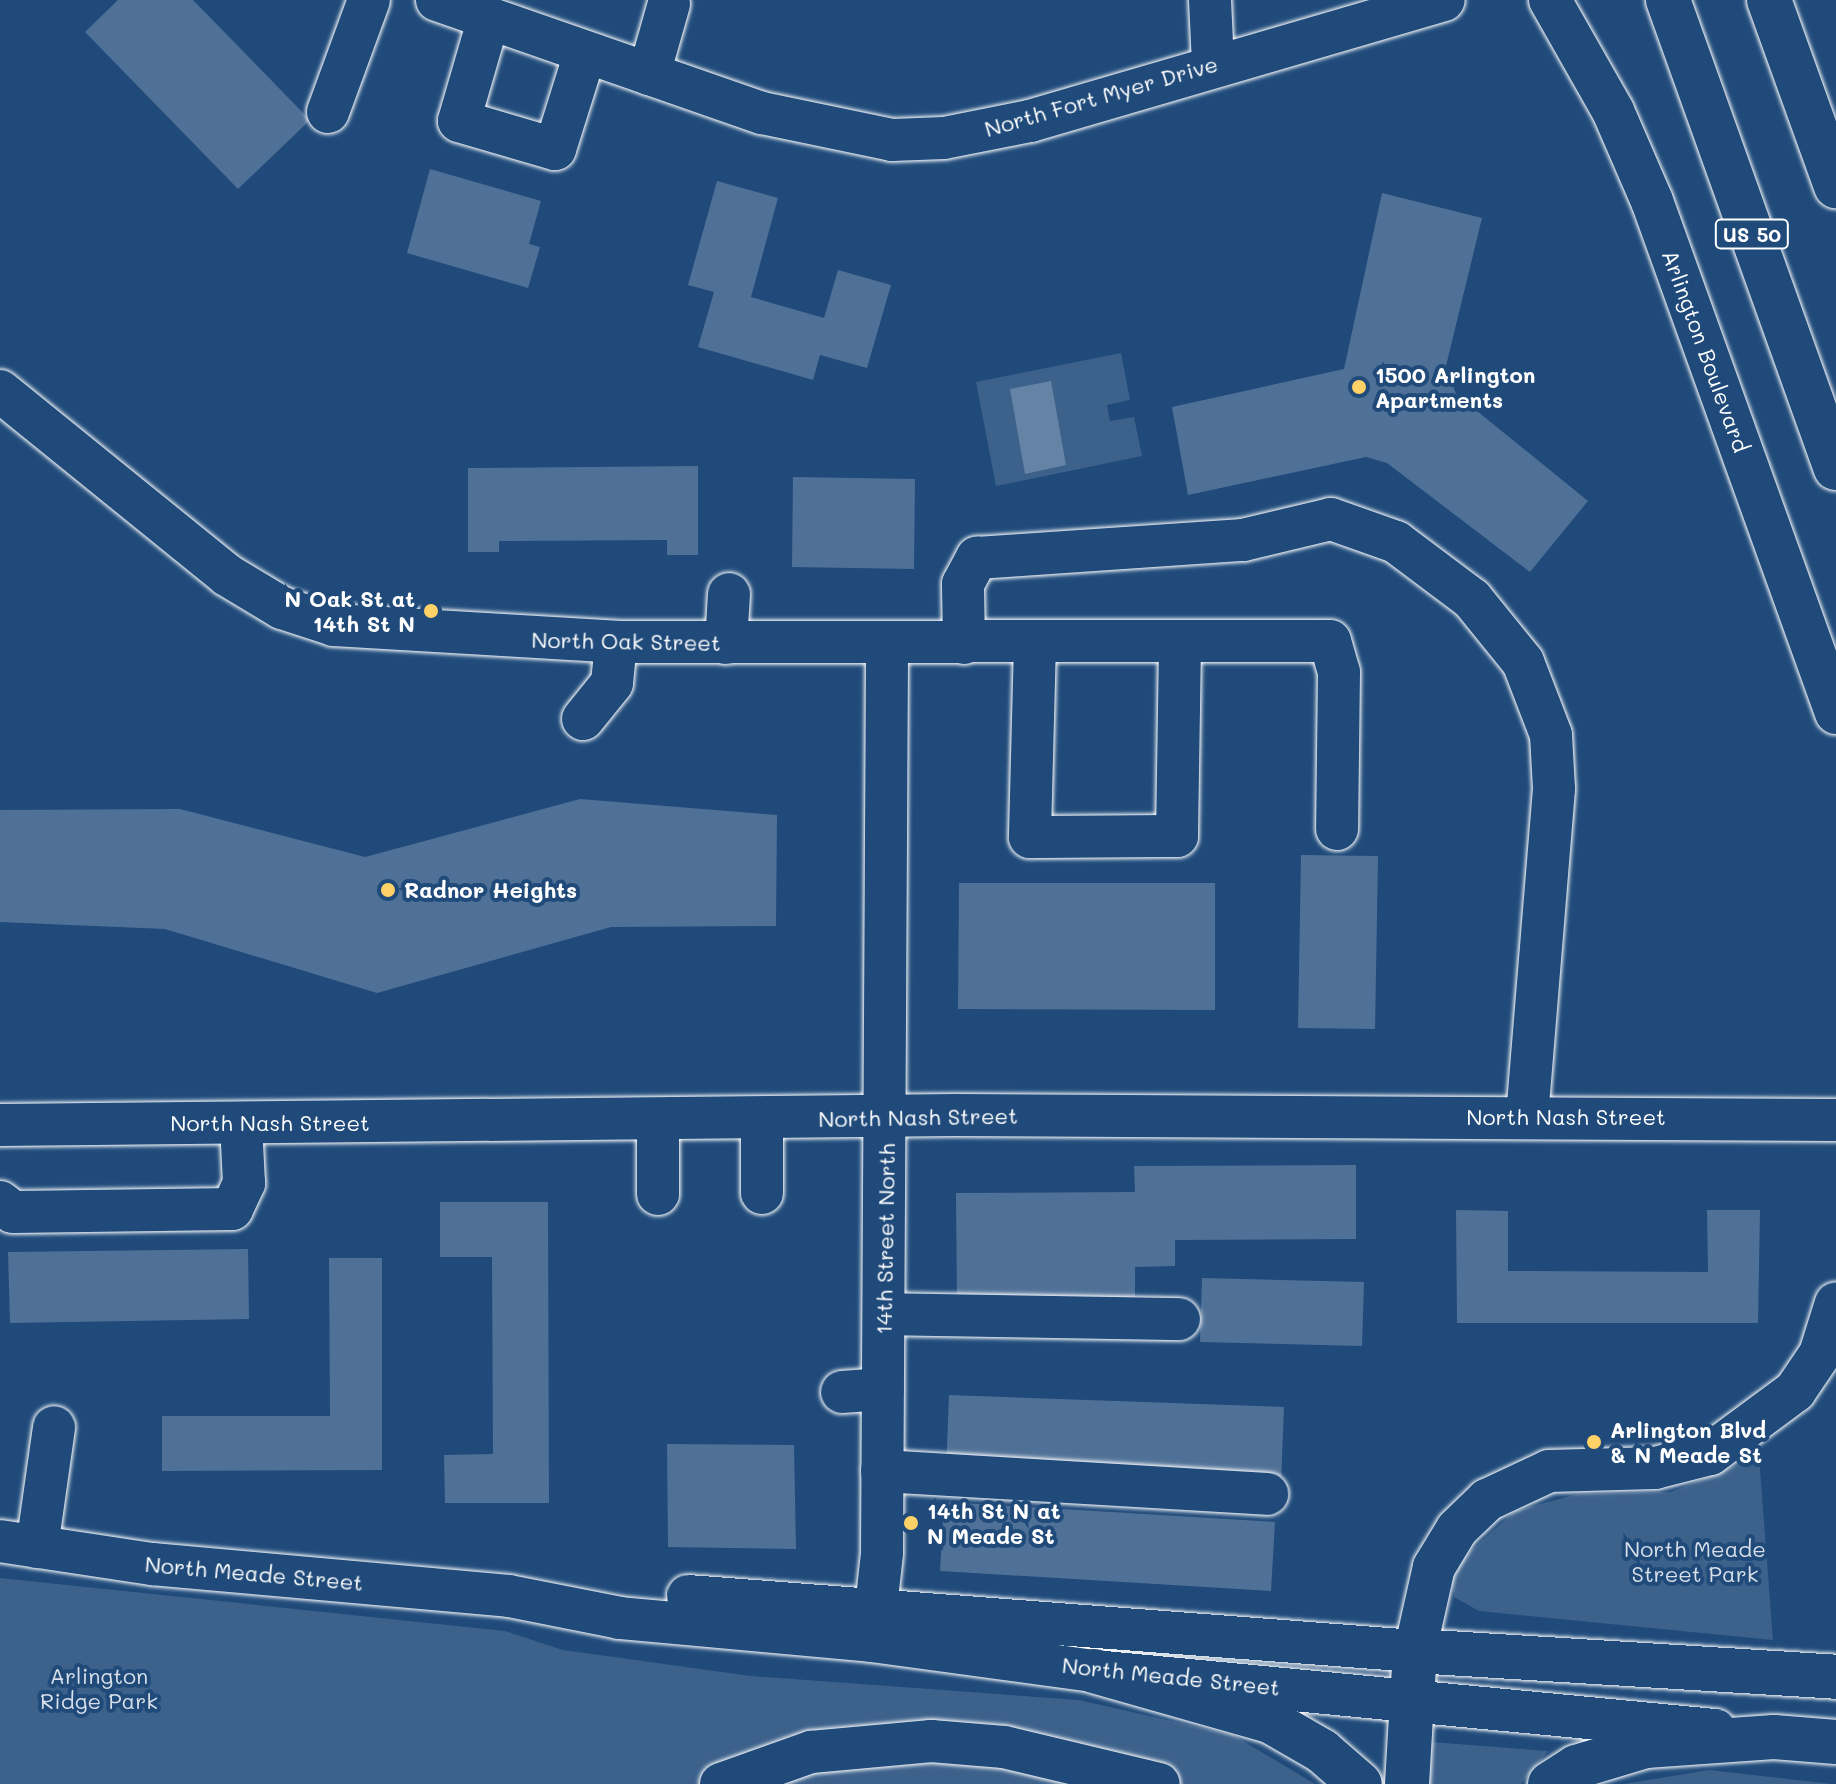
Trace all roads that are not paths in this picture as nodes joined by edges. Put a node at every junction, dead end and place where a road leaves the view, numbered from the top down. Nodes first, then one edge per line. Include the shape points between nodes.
1 (369, 0) edge
2 (437, 0) edge
3 (1210, 0) edge
4 (1444, 0) edge
5 (1550, 0) edge
6 (1668, 0) edge
7 (1769, 0) edge
8 (669, 4) dead end
9 (488, 21) junction
10 (585, 53) junction
11 (1213, 64) junction
12 (649, 74) junction
13 (328, 112) dead end
14 (1836, 186) edge
15 (0, 391) edge
16 (1836, 468) edge
17 (729, 594) dead end
18 (616, 642) junction
19 (726, 643) junction
20 (964, 643) junction
21 (1035, 643) junction
22 (1180, 643) junction
23 (887, 644) junction
24 (1836, 713) edge
25 (583, 719) dead end
26 (1337, 829) dead end
27 (886, 1117) junction
28 (1527, 1117) junction
29 (658, 1119) junction
30 (762, 1119) junction
31 (1836, 1120) edge
32 (241, 1123) junction
33 (0, 1125) edge
34 (762, 1193) dead end
35 (658, 1194) dead end
36 (0, 1202) edge
37 (1836, 1303) edge
38 (884, 1314) junction
39 (1179, 1319) dead end
40 (883, 1389) junction
41 (842, 1392) dead end
42 (54, 1427) dead end
43 (882, 1471) junction
44 (1267, 1494) dead end
45 (18, 1544) edge
46 (875, 1625) junction
47 (1415, 1651) junction
48 (1094, 1671) junction
49 (1836, 1677) edge
50 (1412, 1700) junction
51 (1774, 1737) junction
52 (1836, 1742) edge
53 (721, 1784) edge
54 (1159, 1784) edge
55 (1360, 1784) edge
56 (1407, 1784) edge
57 (1550, 1784) edge

1 - 13 street
2 - 9 street, North Fort Myer Drive
3 - 11 street
4 - 11 street, North Fort Myer Drive
5 - 24 street, Arlington Boulevard via 1613,111 1652,201
6 - 16 highway, US 50
7 - 14 highway
8 - 12 street
9 - 10 street, North Fort Myer Drive
9 - 10 street via 459,121 555,149
10 - 12 street, North Fort Myer Drive
11 - 12 street, North Fort Myer Drive via 1030,121 920,140 845,135
15 - 18 street, North Oak Street via 207,560 293,613 383,632
17 - 19 street
18 - 19 street, North Oak Street
18 - 25 street via 612,683
19 - 23 street, North Oak Street
20 - 21 street, North Oak Street
20 - 23 street, North Oak Street
20 - 28 street via 963,584 977,558 1243,540 1331,519 1396,542 1472,599 1523,662 1551,735 1554,789
21 - 22 street, North Oak Street
21 - 22 street via 1030,837 1177,836
22 - 26 street, North Oak Street via 1330,641 1339,672
23 - 27 street, 14th Street North
27 - 28 street, North Nash Street
27 - 30 street, North Nash Street
27 - 38 street, 14th Street North
28 - 31 street, North Nash Street
29 - 30 street, North Nash Street
29 - 32 street, North Nash Street
29 - 35 street
30 - 34 street
32 - 33 street, North Nash Street
32 - 36 street via 244,1183 232,1209 13,1212
37 - 47 street via 1820,1354 1795,1391 1710,1454 1655,1468 1549,1471 1487,1500 1457,1529 1434,1567
38 - 39 street
38 - 40 street, 14th Street North
40 - 41 street
40 - 43 street, 14th Street North
42 - 45 street
43 - 44 street
43 - 46 street, 14th Street North
45 - 46 street, North Meade Street via 166,1566 509,1596 622,1592
46 - 47 street, North Meade Street
46 - 48 street, North Meade Street
47 - 49 highway, North Meade Street
47 - 50 highway
48 - 50 street, North Meade Street
48 - 55 highway via 1270,1721 1322,1751
50 - 51 street, North Meade Street
50 - 56 highway
51 - 52 highway, North Meade Street
51 - 57 highway via 1625,1750
53 - 54 street via 811,1752 931,1741 1004,1747

